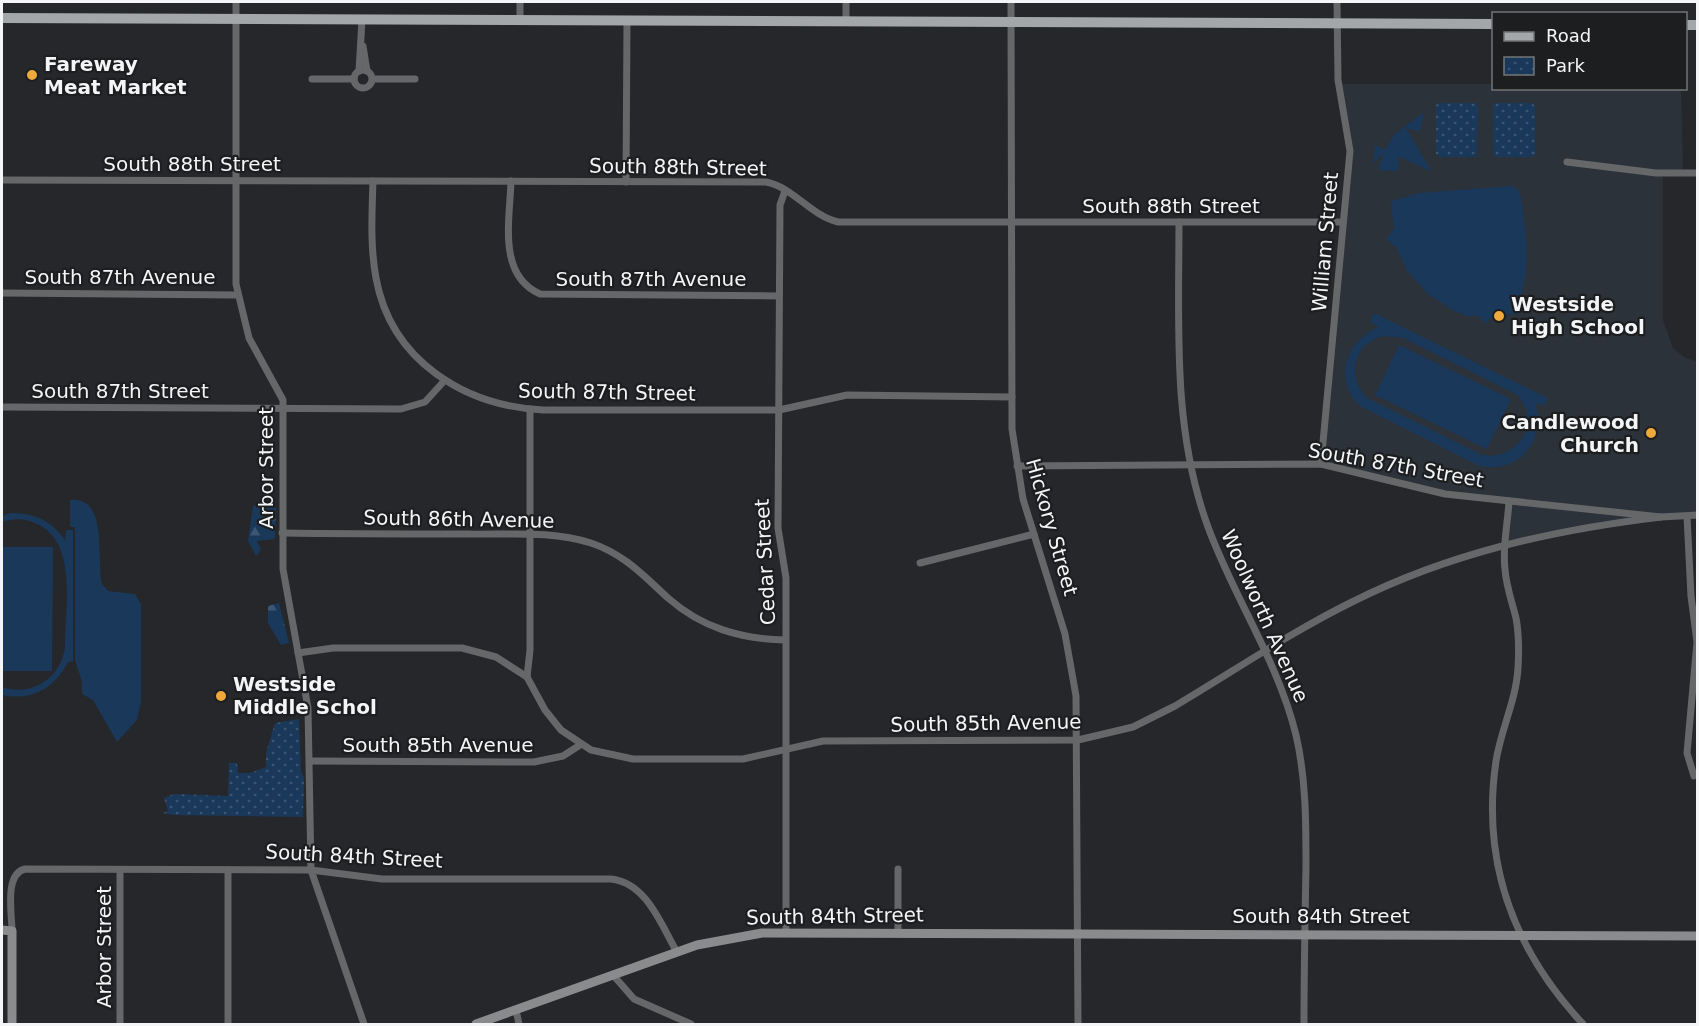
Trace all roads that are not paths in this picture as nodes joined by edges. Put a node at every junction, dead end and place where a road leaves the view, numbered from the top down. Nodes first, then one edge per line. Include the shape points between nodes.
1 (236, 2) edge
2 (520, 2) edge
3 (846, 2) edge
4 (1011, 2) edge
5 (1337, 2) edge
6 (2, 18) edge
7 (236, 20) junction
8 (362, 20) junction
9 (520, 21) junction
10 (627, 21) junction
11 (846, 22) junction
12 (1011, 22) junction
13 (1336, 23) junction
14 (1492, 24) edge
15 (362, 44) junction
16 (359, 71) junction
17 (367, 71) junction
18 (312, 79) dead end
19 (354, 79) junction
20 (373, 79) junction
21 (415, 79) dead end
22 (1567, 162) dead end
23 (1698, 173) edge
24 (2, 180) edge
25 (236, 180) junction
26 (373, 181) junction
27 (511, 182) junction
28 (626, 182) junction
29 (785, 190) junction
30 (1011, 222) junction
31 (1179, 222) junction
32 (1343, 222) junction
33 (2, 293) edge
34 (237, 295) junction
35 (779, 296) junction
36 (445, 380) junction
37 (1011, 397) junction
38 (2, 407) edge
39 (284, 408) junction
40 (530, 409) junction
41 (779, 410) junction
42 (1321, 464) junction
43 (1017, 466) junction
44 (1191, 466) junction
45 (1509, 501) junction
46 (1698, 515) edge
47 (1688, 516) junction
48 (1661, 517) junction
49 (282, 533) junction
50 (530, 534) junction
51 (1034, 534) junction
52 (1506, 544) junction
53 (920, 562) dead end
54 (785, 640) junction
55 (1267, 651) junction
56 (298, 653) junction
57 (527, 677) junction
58 (1077, 740) junction
59 (580, 745) junction
60 (786, 749) junction
61 (310, 761) junction
62 (1694, 776) dead end
63 (898, 869) dead end
64 (120, 870) junction
65 (228, 870) junction
66 (311, 870) junction
67 (2, 930) edge
68 (12, 931) junction
69 (786, 933) junction
70 (898, 933) junction
71 (1078, 934) junction
72 (1305, 934) junction
73 (1520, 935) junction
74 (1698, 936) edge
75 (677, 952) junction
76 (613, 975) junction
77 (516, 1010) junction
78 (665, 1014) junction
79 (12, 1024) edge
80 (120, 1024) edge
81 (228, 1024) edge
82 (364, 1024) edge
83 (476, 1024) edge
84 (519, 1024) edge
85 (665, 1024) edge
86 (691, 1024) edge
87 (1078, 1024) edge
88 (1304, 1024) edge
89 (1582, 1024) edge

1 - 7 street, Arbor Street
2 - 9 street
3 - 11 street
4 - 12 street, Hickory Street
5 - 13 street
6 - 7 main road
7 - 8 main road
7 - 25 street, Arbor Street
8 - 9 main road
8 - 15 street
9 - 10 main road
10 - 11 main road
10 - 28 street
11 - 12 main road
12 - 13 main road
12 - 30 street, Hickory Street
13 - 14 main road
13 - 32 street, William Street via 1338,80 1350,147
15 - 16 street
15 - 17 street
16 - 17 street
16 - 19 street
17 - 20 street
18 - 19 street
19 - 20 street via 363,88 370,86
20 - 21 street
22 - 23 street via 1656,173
24 - 25 street, South 88th Street
25 - 26 street, South 88th Street
25 - 34 street, Arbor Street
26 - 27 street, South 88th Street
26 - 36 street via 373,256 382,299 408,345
27 - 28 street, South 88th Street
27 - 35 street, South 87th Avenue via 510,254 520,281 532,290 548,296
28 - 29 street, South 88th Street via 766,182
29 - 30 street, South 88th Street via 838,222
29 - 35 street, Cedar Street via 780,205
30 - 31 street, South 88th Street
30 - 37 street, Hickory Street
31 - 32 street, South 88th Street
31 - 44 street, Woolworth Avenue via 1179,388
32 - 42 street, William Street
33 - 34 street, South 87th Avenue
34 - 39 street, Arbor Street via 249,338 281,393
35 - 41 street, Cedar Street
36 - 39 street, South 87th Street via 430,399 410,408
36 - 40 street, South 87th Street via 484,400
37 - 41 street, South 87th Street via 847,395
37 - 43 street, Hickory Street
38 - 39 street, South 87th Street
39 - 49 street, Arbor Street
40 - 41 street, South 87th Street
40 - 50 street
41 - 54 street, Cedar Street via 778,528 786,578
42 - 44 street, South 87th Street
42 - 45 street, South 87th Street via 1445,494
43 - 44 street, South 87th Street
43 - 51 street, Hickory Street
44 - 55 street, Woolworth Avenue via 1218,553
45 - 48 street, South 87th Street
45 - 52 street
46 - 47 street, South 87th Street
47 - 48 street, South 87th Street
47 - 62 street via 1697,642 1687,753
48 - 52 street, South 85th Avenue via 1573,529
49 - 50 street, South 86th Avenue
49 - 56 street, Arbor Street via 284,590
50 - 54 street, South 86th Avenue via 572,538 612,552 639,569 682,609 716,628 748,638
50 - 57 street
51 - 53 street
51 - 58 street, Hickory Street via 1071,658
52 - 55 street, South 85th Avenue via 1391,584 1332,612
52 - 73 street via 1505,574 1518,628 1518,670 1514,703 1496,762 1493,823 1502,888
54 - 60 street, Cedar Street
55 - 58 street, South 85th Avenue via 1150,719 1114,733
55 - 72 street, Woolworth Avenue via 1288,705 1302,767 1306,822
56 - 57 street via 333,648 462,648 496,657
56 - 61 street, Arbor Street via 308,708
57 - 59 street via 553,721
58 - 60 street, South 85th Avenue via 823,741
58 - 71 street, Hickory Street
59 - 60 street, South 85th Avenue via 605,755 633,759 743,759
59 - 61 street, South 85th Avenue via 563,756 534,762
60 - 69 street, Cedar Street
61 - 66 street, Arbor Street
63 - 70 street
64 - 65 street, South 84th Street
64 - 68 street, South 84th Street via 25,869 15,874
64 - 80 street, Arbor Street
65 - 66 street, South 84th Street
65 - 81 street
66 - 75 street, South 84th Street via 375,879 619,880 641,893
66 - 82 street, Arbor Street
67 - 68 main road
68 - 79 main road
69 - 70 main road, South 84th Street
69 - 75 main road, South 84th Street via 727,938
70 - 71 main road, South 84th Street
71 - 72 main road, South 84th Street
71 - 87 street, Hickory Street
72 - 73 main road, South 84th Street
72 - 88 street, Woolworth Avenue
73 - 74 main road, South 84th Street
73 - 89 street via 1557,994
75 - 76 main road
76 - 77 main road
76 - 78 street via 629,995
77 - 83 main road
77 - 84 street
78 - 85 street
78 - 86 street

